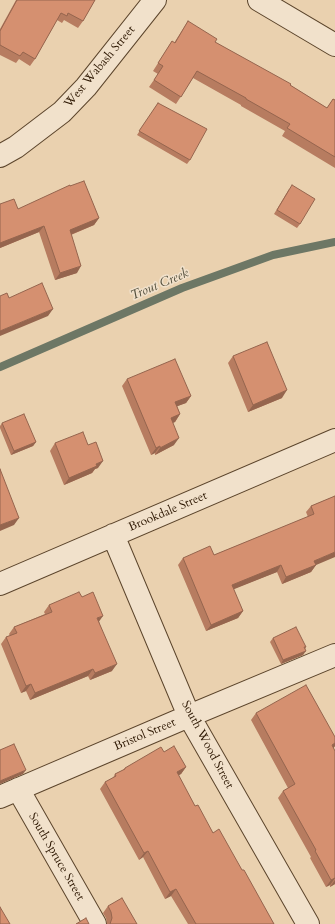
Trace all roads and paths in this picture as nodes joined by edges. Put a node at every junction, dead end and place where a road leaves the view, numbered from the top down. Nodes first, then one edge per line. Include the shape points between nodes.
1 (155, 0) edge
2 (259, 0) edge
3 (335, 45) edge
4 (0, 156) edge
5 (335, 440) edge
6 (113, 535) junction
7 (0, 584) edge
8 (335, 655) edge
9 (189, 716) junction
10 (9, 793) edge
11 (95, 924) edge
12 (308, 924) edge

1 - 4 street, West Wabash Street via 86,87 62,112
2 - 3 street
5 - 6 street, Brookdale Street
6 - 7 street, Brookdale Street
6 - 9 street, South Wood Street
8 - 9 street, Bristol Street
9 - 10 street, Bristol Street
9 - 12 street, South Wood Street
10 - 11 street, South Spruce Street

